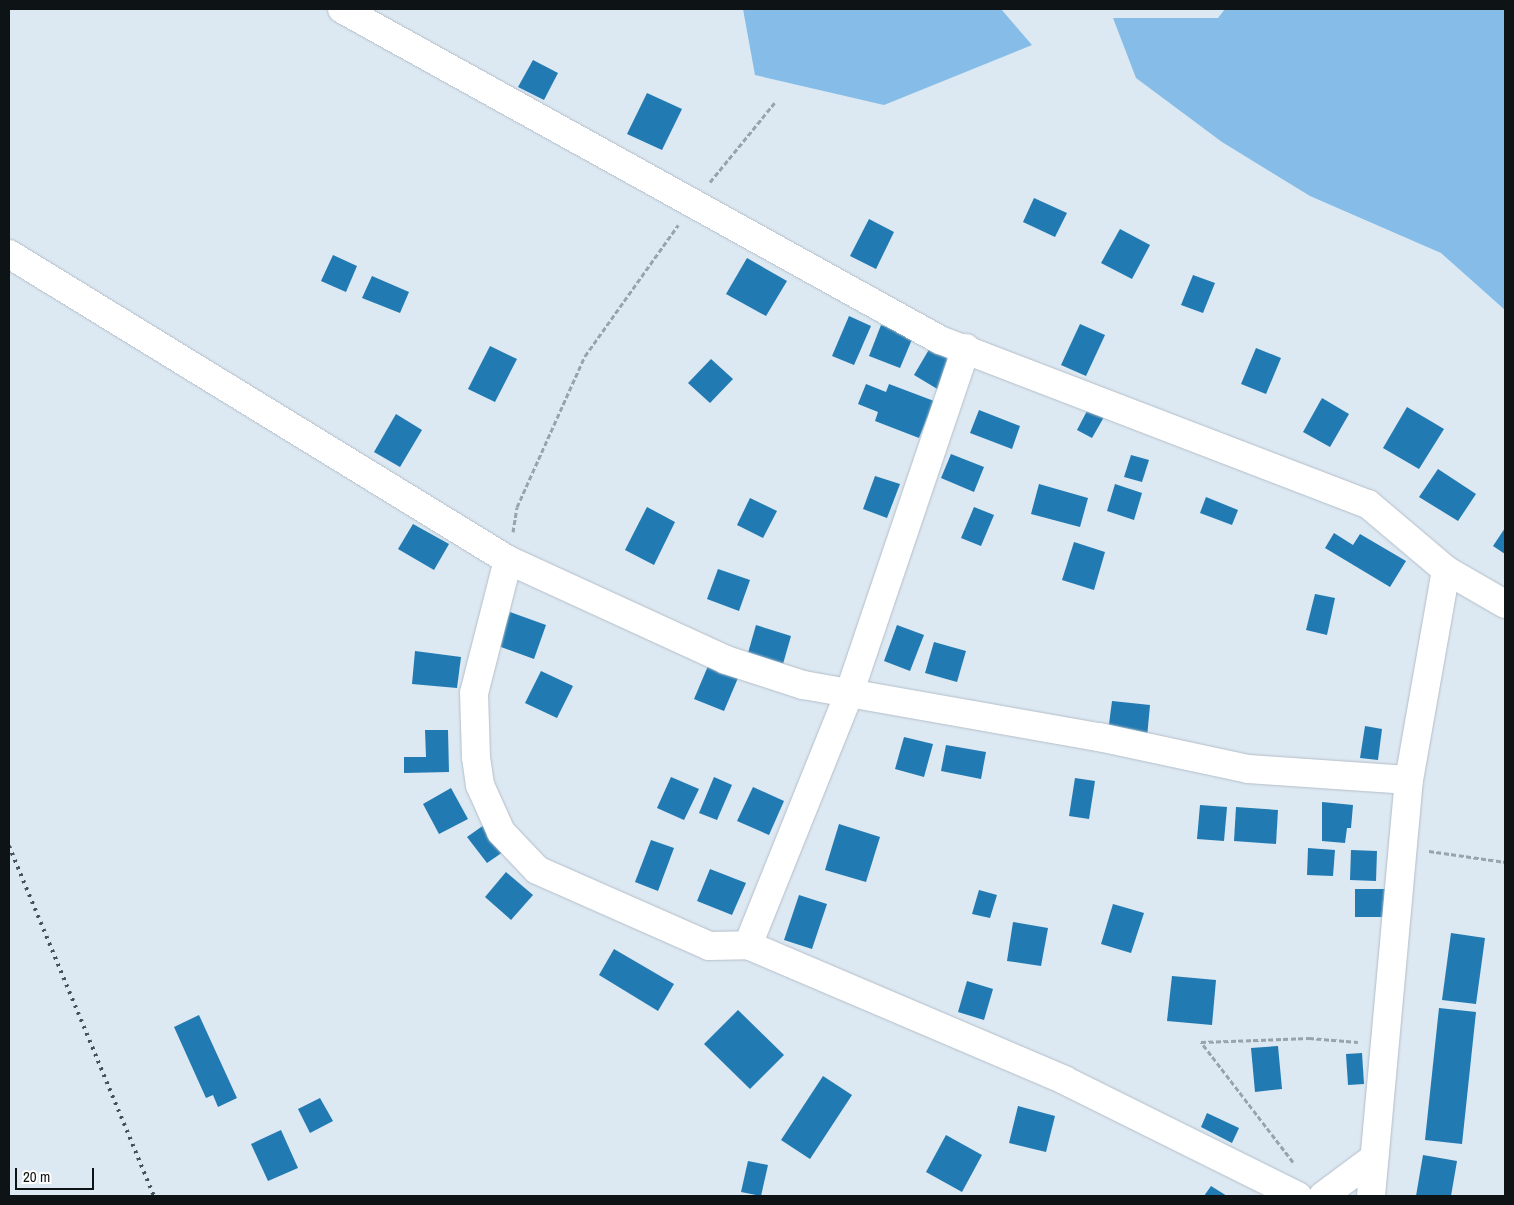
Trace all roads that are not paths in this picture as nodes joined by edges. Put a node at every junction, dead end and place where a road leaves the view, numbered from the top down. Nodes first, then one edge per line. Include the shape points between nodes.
1 (342, 9) edge
2 (9, 254) edge
3 (966, 348) junction
4 (508, 560) junction
5 (1446, 570) junction
6 (1505, 604) edge
7 (850, 691) junction
8 (1409, 780) junction
9 (748, 945) junction
10 (1374, 1158) junction
11 (1298, 1196) edge
12 (1323, 1196) edge
13 (1371, 1196) edge

1 - 3 street via 940,340
2 - 4 street
3 - 5 street via 1368,504
3 - 7 street
4 - 7 street via 726,660 802,685
4 - 9 street via 474,693 480,785 501,832 537,870 709,946
5 - 6 street
5 - 8 street
7 - 8 street via 1099,736 1248,769
7 - 9 street
8 - 10 street
9 - 11 street via 1064,1080
10 - 12 street
10 - 13 street

